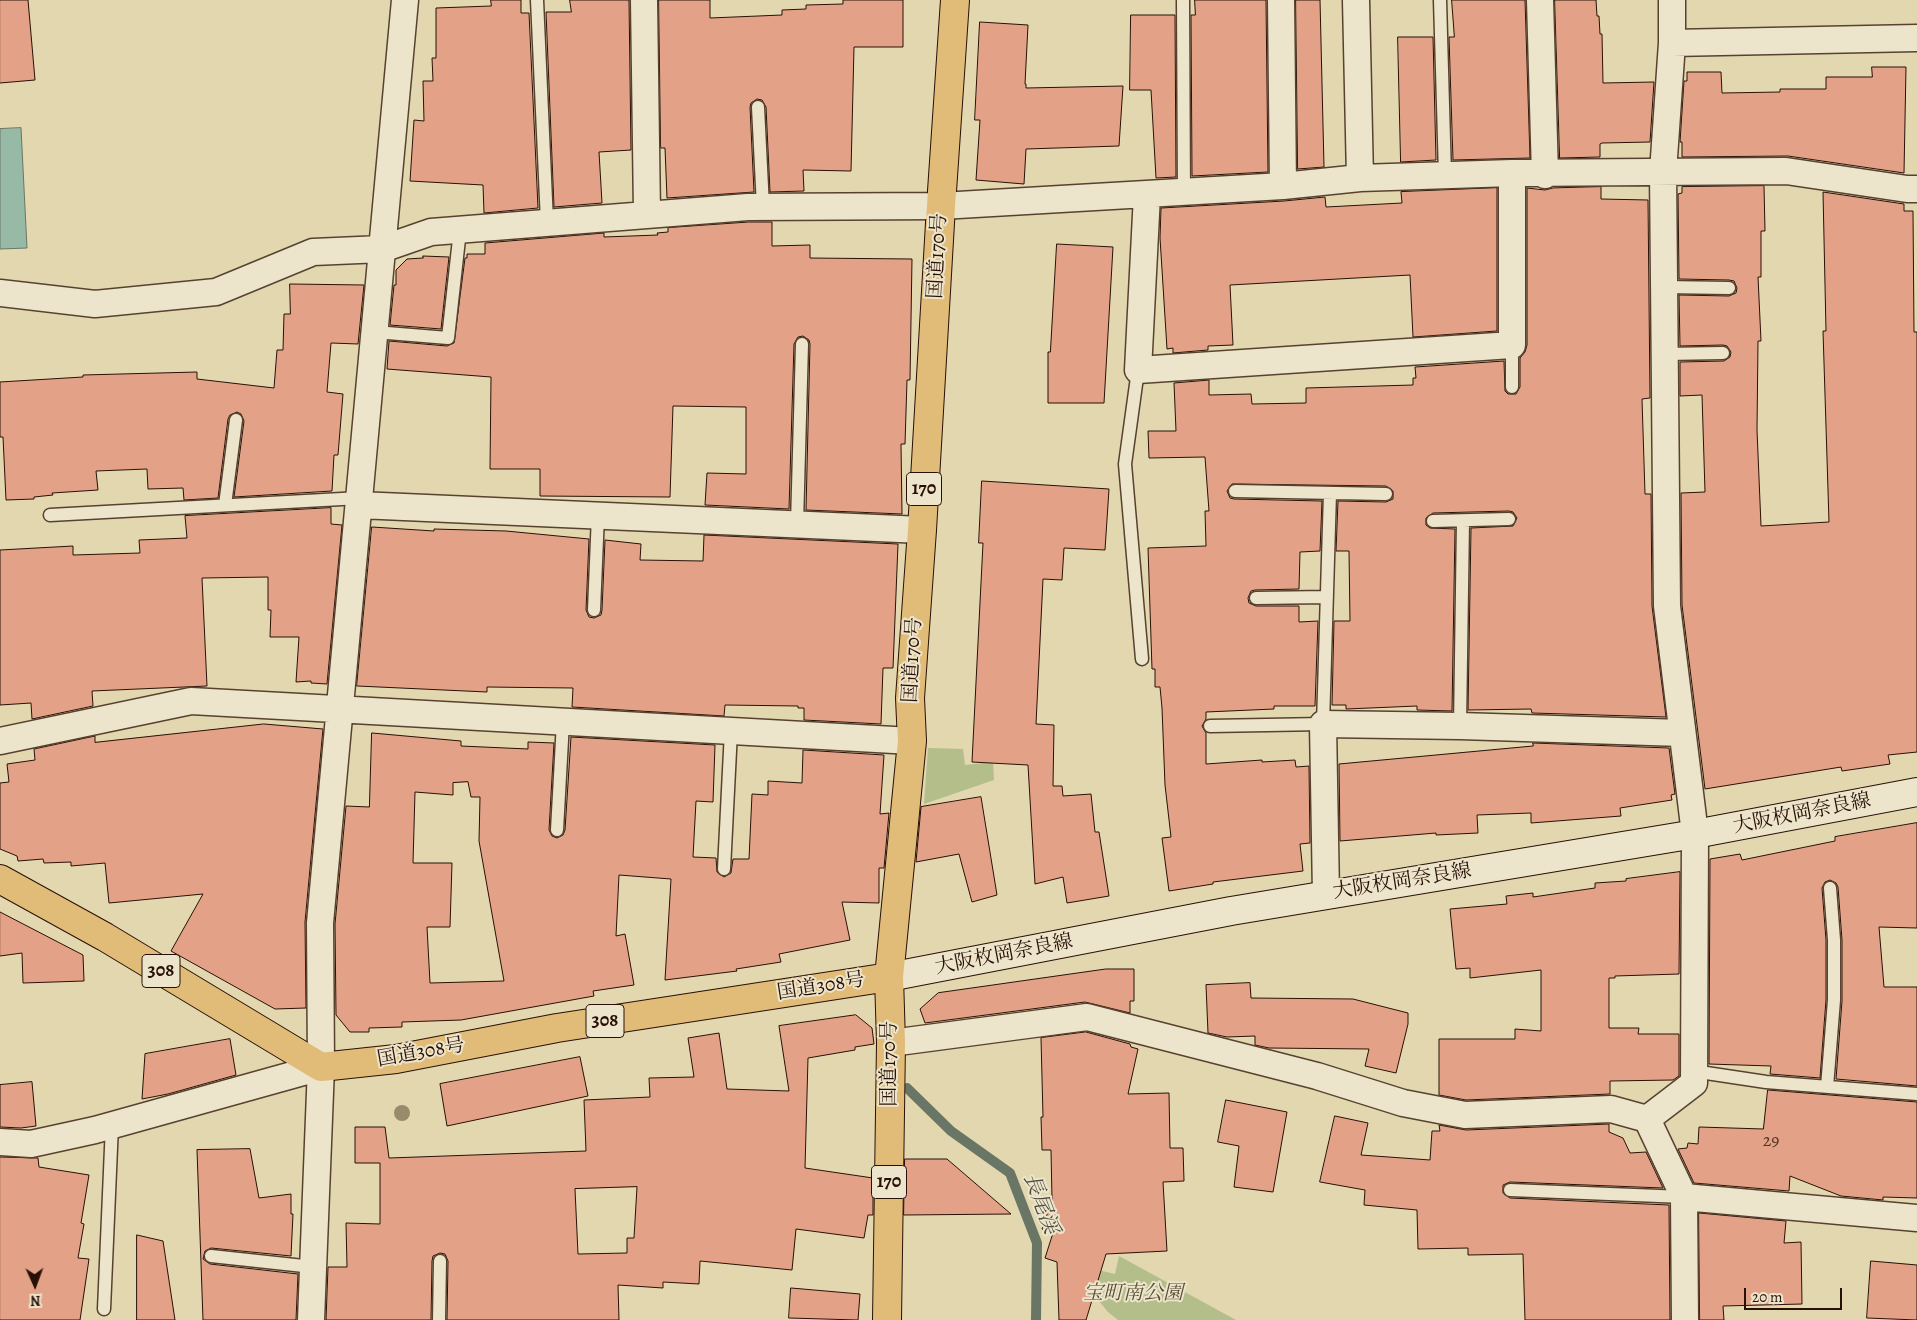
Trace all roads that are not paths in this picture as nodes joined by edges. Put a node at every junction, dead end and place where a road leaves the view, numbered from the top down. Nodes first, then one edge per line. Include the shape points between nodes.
1 (405, 0) edge
2 (537, 0) edge
3 (644, 0) edge
4 (955, 0) edge
5 (1183, 0) edge
6 (1281, 0) edge
7 (1356, 0) edge
8 (1440, 0) edge
9 (1540, 0) edge
10 (1672, 0) edge
11 (1917, 38) edge
12 (1672, 43) junction
13 (758, 107) dead end
14 (1663, 172) junction
15 (1512, 174) junction
16 (1545, 174) junction
17 (1445, 175) junction
18 (1360, 178) junction
19 (1283, 186) junction
20 (1917, 189) edge
21 (1184, 192) junction
22 (1147, 195) junction
23 (941, 206) junction
24 (763, 207) junction
25 (648, 214) junction
26 (547, 222) junction
27 (460, 230) junction
28 (382, 249) junction
29 (1664, 288) junction
30 (1729, 288) dead end
31 (0, 293) edge
32 (375, 332) junction
33 (802, 344) dead end
34 (1512, 345) junction
35 (1723, 353) dead end
36 (1665, 354) junction
37 (1138, 370) junction
38 (1512, 387) dead end
39 (236, 420) dead end
40 (1236, 491) dead end
41 (1330, 493) junction
42 (1386, 494) dead end
43 (359, 501) junction
44 (225, 505) junction
45 (50, 515) dead end
46 (598, 515) junction
47 (1509, 519) dead end
48 (1433, 521) dead end
49 (1462, 521) junction
50 (796, 524) junction
51 (922, 530) junction
52 (1327, 597) junction
53 (1256, 598) dead end
54 (594, 610) dead end
55 (1142, 659) dead end
56 (340, 709) junction
57 (563, 722) junction
58 (1323, 724) junction
59 (1210, 726) dead end
60 (1460, 726) junction
61 (732, 731) junction
62 (1682, 733) junction
63 (0, 741) edge
64 (912, 741) junction
65 (1917, 792) edge
66 (557, 830) dead end
67 (1695, 834) junction
68 (724, 869) dead end
69 (0, 879) edge
70 (1830, 888) dead end
71 (1326, 895) junction
72 (889, 977) junction
73 (891, 1043) junction
74 (321, 1067) junction
75 (1693, 1071) junction
76 (1827, 1086) junction
77 (1917, 1094) edge
78 (1647, 1119) junction
79 (112, 1125) junction
80 (0, 1142) edge
81 (1510, 1190) dead end
82 (1684, 1197) junction
83 (1917, 1218) edge
84 (211, 1256) dead end
85 (440, 1261) dead end
86 (313, 1267) junction
87 (104, 1309) dead end
88 (311, 1320) edge
89 (439, 1320) edge
90 (887, 1320) edge
91 (1685, 1320) edge

1 - 28 street
2 - 26 lane
3 - 25 street
4 - 23 highway, 国道170号 / 170
5 - 21 lane
6 - 19 street
7 - 18 street
8 - 17 lane
9 - 16 street
10 - 12 street
11 - 12 street
12 - 14 street
13 - 24 lane
14 - 16 street
14 - 20 street via 1786,171
14 - 29 street
15 - 16 street
15 - 17 street
15 - 34 street
17 - 18 street
18 - 19 street
19 - 21 street
21 - 22 street
22 - 23 street
22 - 37 street
23 - 24 street
23 - 51 highway, 国道170号 / 170
24 - 25 street
25 - 26 street
26 - 27 street
27 - 28 street via 431,232
27 - 32 lane via 448,338
28 - 31 street via 313,252 216,292 96,304
28 - 32 street
29 - 30 lane
29 - 36 street
32 - 43 street
33 - 50 lane
34 - 37 street
34 - 38 lane
35 - 36 lane
36 - 62 street via 1667,606
37 - 55 lane via 1125,464
39 - 44 lane
40 - 41 lane
41 - 42 lane
41 - 52 lane
43 - 44 lane
43 - 46 street
43 - 56 street
44 - 45 lane
46 - 50 street
46 - 54 lane
47 - 49 lane
48 - 49 lane
49 - 60 lane
50 - 51 street
51 - 64 highway, 国道170号 / 170 via 910,698
52 - 53 lane
52 - 58 lane
56 - 57 street
56 - 63 street via 191,700
56 - 74 street via 320,923
57 - 61 street
57 - 66 lane
58 - 59 lane
58 - 60 street
58 - 71 street
60 - 62 street
61 - 64 street
61 - 68 lane
62 - 67 street
64 - 72 highway, 国道170号 / 170
65 - 67 main road, 大阪枚岡奈良線
67 - 71 main road, 大阪枚岡奈良線
67 - 75 street
69 - 74 highway, 308 via 105,937
70 - 76 lane via 1834,1000
71 - 72 main road, 大阪枚岡奈良線
72 - 73 highway, 国道170号 / 170
72 - 74 highway, 国道308号 / 308 via 557,1028 396,1059
73 - 78 street via 1087,1017 1316,1076 1403,1103 1466,1115 1611,1109
73 - 90 highway, 国道170号 / 170
74 - 79 street
74 - 86 street
75 - 76 lane via 1766,1082
75 - 78 street via 1694,1083
76 - 77 lane
78 - 82 street
79 - 80 street via 31,1144
79 - 87 lane
81 - 82 lane
82 - 83 street
82 - 91 street
84 - 86 lane
85 - 89 lane
86 - 88 street

